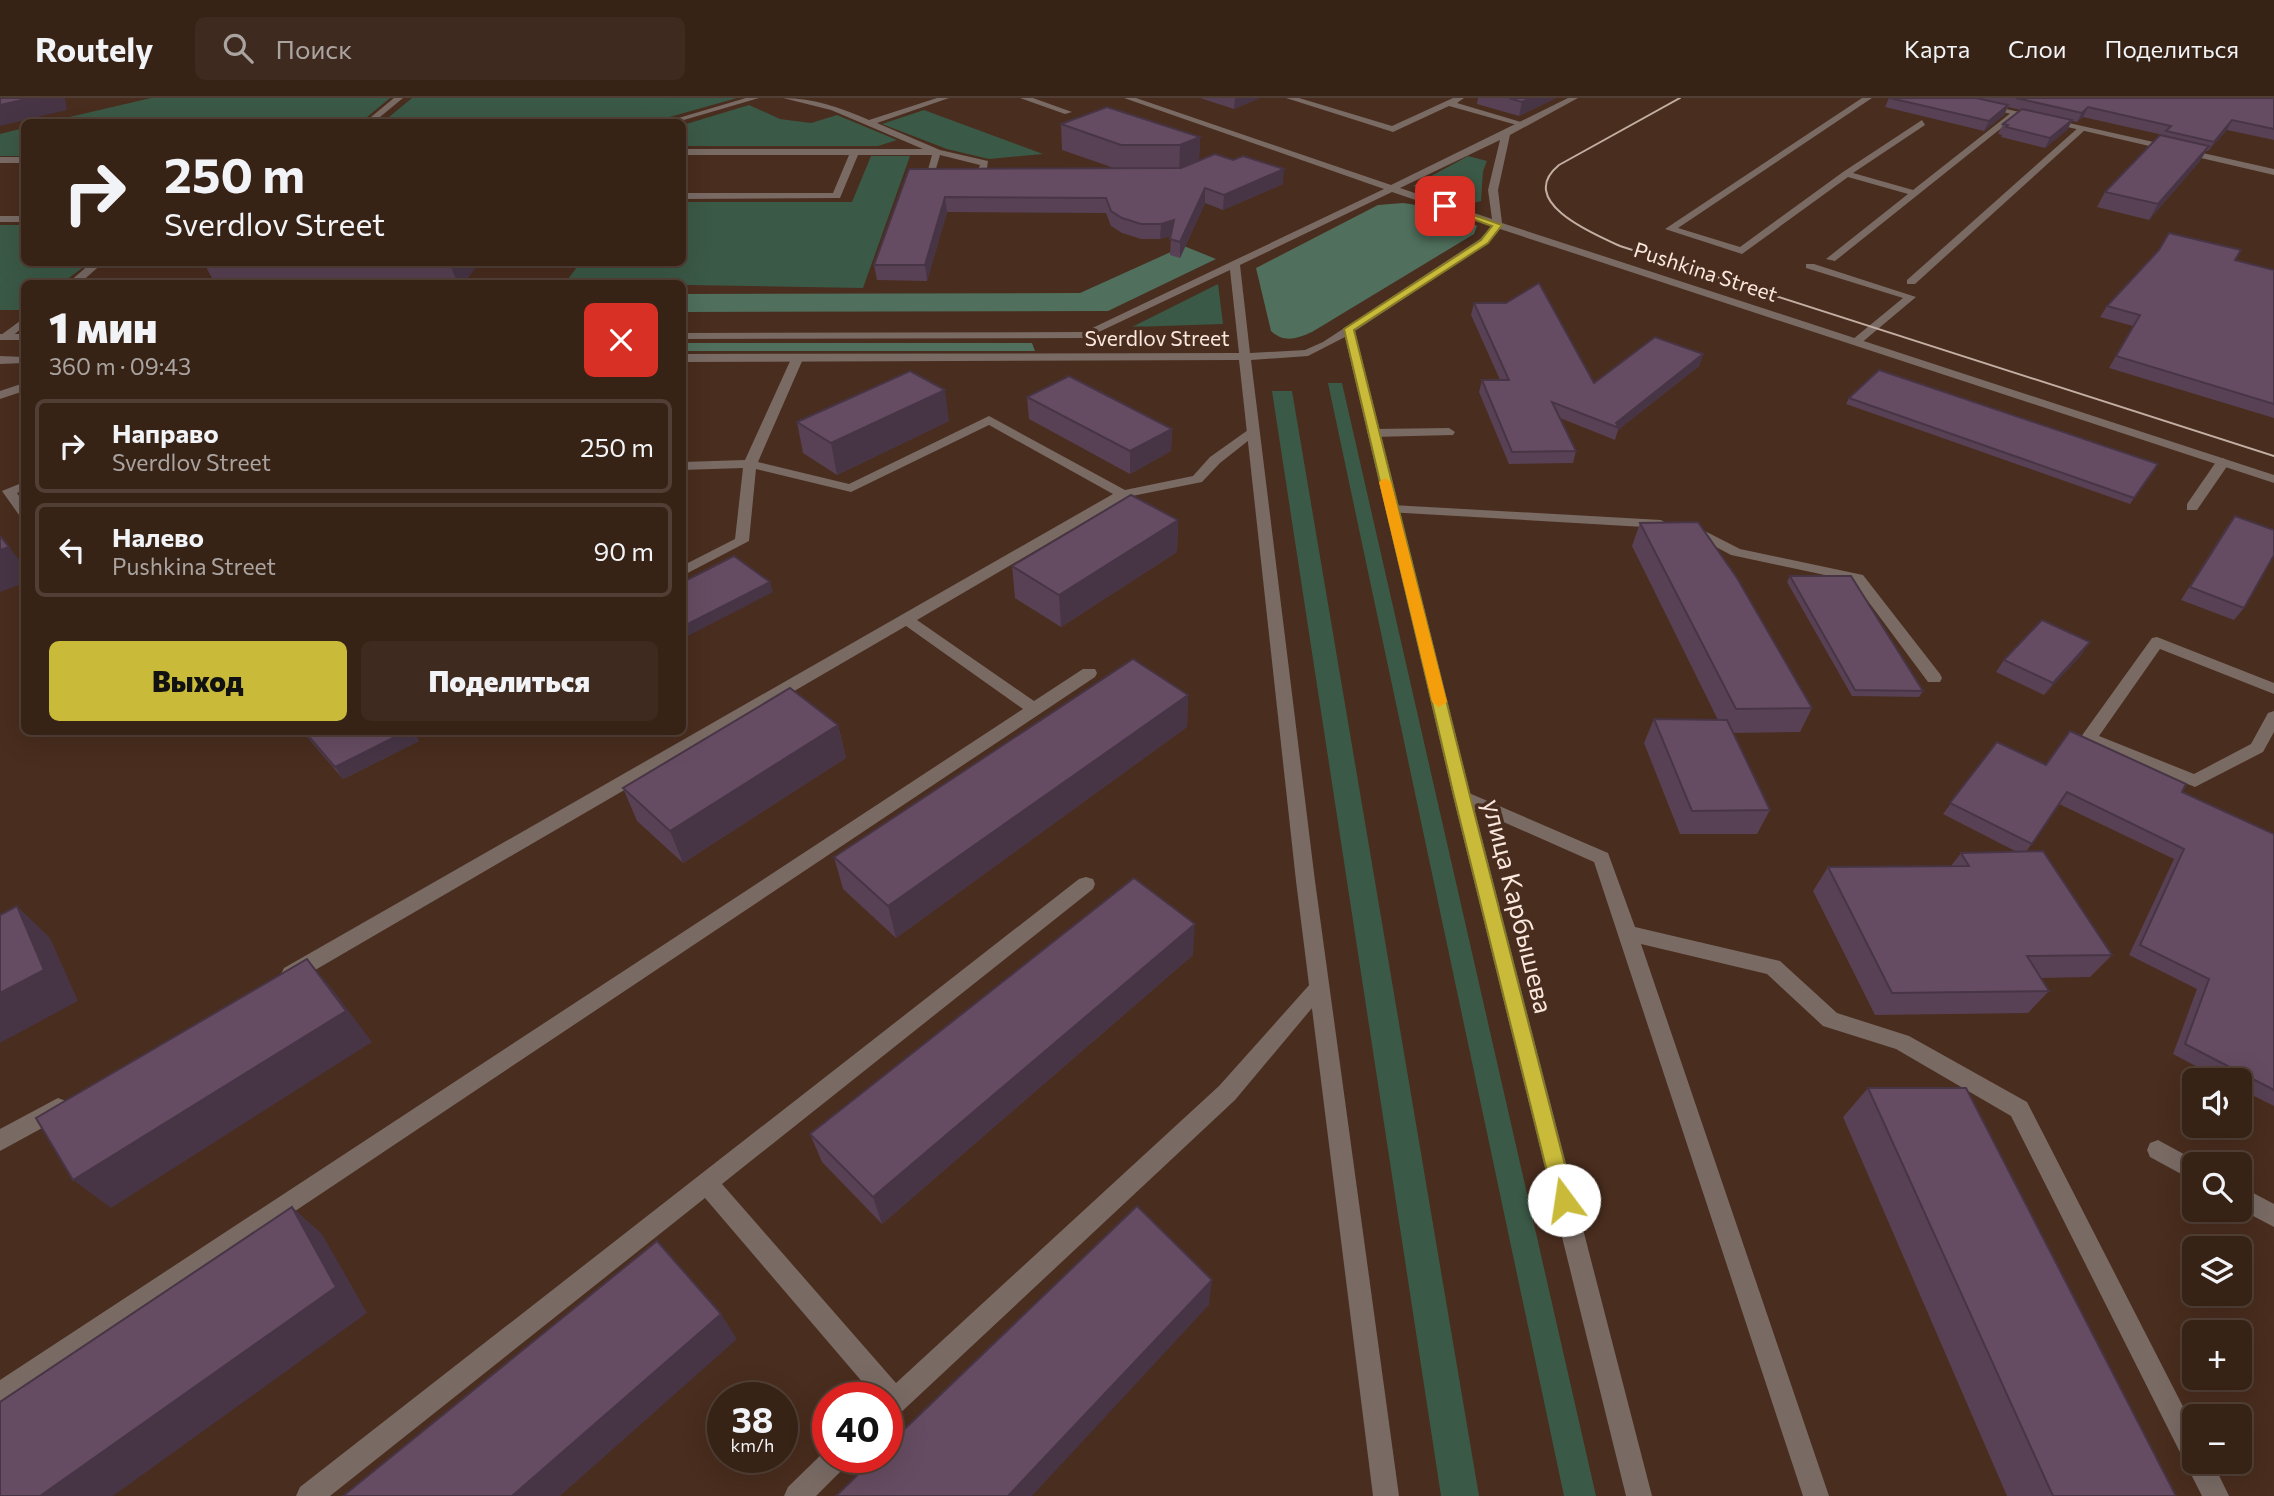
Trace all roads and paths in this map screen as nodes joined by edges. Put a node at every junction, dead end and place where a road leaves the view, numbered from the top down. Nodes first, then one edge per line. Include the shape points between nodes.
1 (399, 98) edge
2 (755, 98) edge
3 (787, 98) edge
4 (945, 98) edge
5 (1024, 98) edge
6 (1128, 98) edge
7 (1290, 98) edge
8 (1460, 98) edge
9 (1574, 98) edge
10 (1868, 98) edge
11 (1946, 98) edge
12 (1448, 103) junction
13 (1068, 113) dead end
14 (2015, 114) junction
15 (373, 119) edge
16 (680, 119) edge
17 (869, 123) junction
18 (1922, 123) edge
19 (1524, 124) junction
20 (2082, 129) junction
21 (1506, 134) junction
22 (686, 152) edge
23 (937, 152) junction
24 (854, 153) junction
25 (0, 160) edge
26 (21, 160) edge
27 (2274, 172) edge
28 (1846, 174) junction
29 (955, 175) edge
30 (968, 175) edge
31 (981, 175) junction
32 (994, 176) edge
33 (1393, 187) junction
34 (1915, 193) junction
35 (686, 196) edge
36 (0, 219) edge
37 (21, 219) edge
38 (1497, 225) junction
39 (1831, 259) dead end
40 (1235, 264) junction
41 (94, 266) edge
42 (1810, 266) dead end
43 (77, 280) edge
44 (1911, 282) dead end
45 (21, 323) edge
46 (1349, 329) junction
47 (686, 336) edge
48 (21, 337) edge
49 (2, 338) edge
50 (1856, 342) junction
51 (1244, 356) junction
52 (686, 358) edge
53 (797, 359) junction
54 (0, 360) edge
55 (21, 360) edge
56 (21, 388) edge
57 (0, 395) edge
58 (1449, 432) dead end
59 (1252, 433) junction
60 (1373, 433) junction
61 (2223, 462) junction
62 (750, 464) junction
63 (686, 466) edge
64 (2274, 479) edge
65 (21, 487) edge
66 (1123, 494) junction
67 (2192, 507) dead end
68 (21, 508) edge
69 (1392, 509) junction
70 (1686, 526) junction
71 (1702, 549) edge
72 (686, 570) edge
73 (906, 619) junction
74 (1089, 673) dead end
75 (1934, 678) dead end
76 (2274, 689) edge
77 (1034, 709) junction
78 (2274, 717) edge
79 (1462, 796) junction
80 (1086, 884) dead end
81 (1627, 933) junction
82 (277, 982) edge
83 (1318, 989) junction
84 (72, 1100) edge
85 (0, 1141) edge
86 (2158, 1150) dead end
87 (2182, 1164) edge
88 (707, 1182) junction
89 (2252, 1204) edge
90 (2274, 1216) edge
91 (872, 1382) edge
92 (903, 1394) edge
93 (0, 1395) edge
94 (2182, 1430) edge
95 (821, 1473) edge
96 (2205, 1474) edge
97 (309, 1496) edge
98 (797, 1496) edge
99 (1386, 1496) edge
100 (1639, 1496) edge
101 (1815, 1496) edge
102 (2216, 1496) edge

1 - 15 street
2 - 16 street
3 - 17 street via 834,108
4 - 17 street
5 - 13 street
6 - 33 street, Pushkina Street
7 - 12 street via 1392,129
8 - 12 street
9 - 19 street, Sverdlov Street
10 - 28 street via 1670,229 1742,251
11 - 14 street
12 - 19 street
14 - 20 street
14 - 34 street
17 - 23 street
18 - 28 street
19 - 21 street, Sverdlov Street
20 - 27 street
20 - 44 street
21 - 33 street, Sverdlov Street
21 - 38 street via 1491,191
22 - 24 street
23 - 24 street
23 - 29 street via 929,175
23 - 31 street via 985,163
24 - 35 street via 837,196
25 - 26 street
28 - 34 street
30 - 31 street
31 - 32 street
33 - 38 street, Pushkina Street
33 - 40 street, Sverdlov Street
34 - 39 street
36 - 37 street
38 - 46 street, Sverdlov Street via 1484,242
38 - 50 street, Pushkina Street
40 - 47 street, Sverdlov Street via 1086,335
40 - 51 street
41 - 43 street
42 - 50 street via 1911,297
45 - 49 street
46 - 51 street, Sverdlov Street via 1308,353
46 - 60 street, улица Карбышева
48 - 49 street
50 - 61 street, Pushkina Street
51 - 53 street, Sverdlov Street
51 - 59 street
52 - 53 street, Sverdlov Street
53 - 62 street
54 - 55 street
56 - 57 street
58 - 60 street
59 - 66 street via 1215,460 1197,480
59 - 83 street
60 - 69 street, улица Карбышева
61 - 64 street, Pushkina Street
61 - 67 street
62 - 63 street
62 - 66 street via 851,488 989,420
62 - 72 street via 742,541
65 - 68 street via 9,491
66 - 73 street
69 - 70 street
69 - 79 street, улица Карбышева
70 - 71 street
70 - 75 street via 1736,552 1858,578
73 - 77 street
73 - 82 street
74 - 77 street
76 - 78 street via 2157,642 2089,738 2195,781 2257,748
77 - 93 street
79 - 81 street via 1602,858
79 - 100 street, улица Карбышева
80 - 88 street
81 - 94 street via 1773,967 1830,1020 1902,1042 2019,1109
81 - 101 street
83 - 92 street via 1227,1093
83 - 99 street
84 - 85 street
86 - 87 street
88 - 91 street
88 - 97 street
89 - 90 street
95 - 98 street
96 - 102 street

